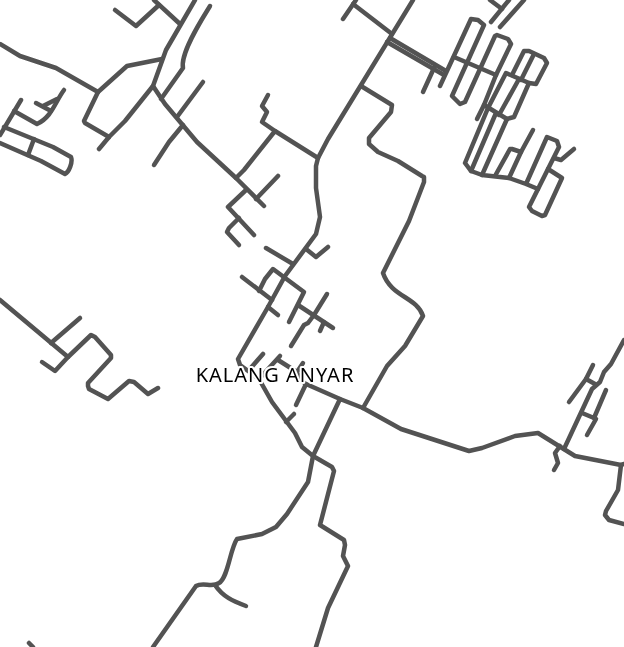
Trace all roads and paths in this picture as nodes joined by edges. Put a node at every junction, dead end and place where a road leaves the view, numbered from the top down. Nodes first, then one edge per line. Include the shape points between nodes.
1 (154, 0) edge
2 (195, 0) edge
3 (413, 0) edge
4 (491, 0) edge
5 (509, 0) edge
6 (524, 0) edge
7 (355, 2) edge
8 (159, 6) junction
9 (210, 6) dead end
10 (502, 9) junction
11 (115, 10) dead end
12 (343, 19) dead end
13 (490, 22) dead end
14 (180, 24) junction
15 (500, 27) dead end
16 (389, 38) junction
17 (0, 44) edge
18 (534, 54) junction
19 (454, 57) junction
20 (162, 59) junction
21 (466, 63) junction
22 (434, 68) junction
23 (481, 69) junction
24 (445, 73) junction
25 (496, 75) junction
26 (512, 75) junction
27 (520, 79) junction
28 (203, 82) dead end
29 (529, 83) junction
30 (153, 86) junction
31 (361, 86) junction
32 (440, 86) dead end
33 (64, 90) dead end
34 (98, 92) junction
35 (423, 92) dead end
36 (268, 95) dead end
37 (58, 99) junction
38 (162, 99) junction
39 (21, 100) dead end
40 (36, 103) dead end
41 (43, 106) junction
42 (486, 107) junction
43 (14, 110) junction
44 (51, 111) junction
45 (498, 114) junction
46 (176, 117) junction
47 (477, 119) dead end
48 (507, 119) junction
49 (183, 125) junction
50 (4, 127) junction
51 (533, 130) dead end
52 (275, 131) junction
53 (550, 131) dead end
54 (0, 135) edge
55 (108, 137) junction
56 (547, 137) junction
57 (34, 140) junction
58 (0, 143) edge
59 (99, 149) dead end
60 (574, 149) dead end
61 (521, 152) junction
62 (28, 156) junction
63 (318, 158) junction
64 (554, 158) junction
65 (154, 165) dead end
66 (548, 168) junction
67 (471, 171) junction
68 (482, 175) junction
69 (278, 176) dead end
70 (495, 176) junction
71 (236, 178) junction
72 (509, 178) junction
73 (526, 184) junction
74 (538, 189) junction
75 (246, 190) junction
76 (256, 199) junction
77 (264, 206) dead end
78 (239, 218) junction
79 (254, 235) dead end
80 (239, 245) dead end
81 (328, 247) dead end
82 (266, 248) dead end
83 (306, 249) junction
84 (293, 264) junction
85 (242, 276) dead end
86 (285, 276) junction
87 (259, 290) junction
88 (327, 294) dead end
89 (0, 300) edge
90 (272, 300) junction
91 (298, 305) junction
92 (268, 308) junction
93 (278, 315) dead end
94 (314, 315) junction
95 (80, 318) dead end
96 (288, 322) dead end
97 (324, 322) junction
98 (333, 328) dead end
99 (320, 331) dead end
100 (623, 343) edge
101 (51, 344) junction
102 (291, 346) dead end
103 (263, 354) dead end
104 (68, 356) junction
105 (42, 362) dead end
106 (303, 363) dead end
107 (593, 365) dead end
108 (249, 370) junction
109 (297, 372) junction
110 (259, 378) junction
111 (586, 379) junction
112 (306, 384) junction
113 (595, 384) junction
114 (158, 388) dead end
115 (606, 390) dead end
116 (340, 399) junction
117 (569, 402) dead end
118 (296, 405) dead end
119 (363, 408) junction
120 (582, 413) junction
121 (294, 414) dead end
122 (594, 418) junction
123 (286, 422) junction
124 (587, 435) dead end
125 (562, 448) junction
126 (313, 456) junction
127 (622, 464) edge
128 (554, 470) dead end
129 (624, 524) edge
130 (215, 585) junction
131 (246, 606) dead end
132 (153, 647) edge
133 (316, 647) edge

1 - 8 street
2 - 14 street
3 - 16 street
4 - 10 street
5 - 10 street
6 - 15 street
7 - 12 street
7 - 16 street
8 - 11 street via 136,26
8 - 14 street
9 - 38 street via 192,36 183,68
10 - 13 street
14 - 20 street
16 - 22 street
16 - 24 street
16 - 31 street
17 - 34 street via 20,56 50,65
18 - 26 street via 524,51
18 - 27 street
18 - 29 street via 544,58 547,64 536,84
19 - 21 street
19 - 21 street via 470,19 478,20 484,25
19 - 24 street
20 - 30 street
20 - 34 street via 127,66
21 - 23 street
21 - 23 street via 452,95 460,104 465,102
22 - 24 street
22 - 35 street
23 - 25 street
23 - 25 street via 495,36 508,39 510,47
24 - 32 street
25 - 42 street
26 - 27 street
26 - 42 street via 505,73
27 - 29 street
27 - 45 street
28 - 46 street
29 - 48 street via 514,117
30 - 38 street
30 - 55 street via 125,122
31 - 63 street
31 - 119 street via 392,105 369,138 369,144 422,176 424,182 383,273 391,288 417,306 423,316 405,346 387,366
33 - 37 street
34 - 55 street via 84,121
36 - 52 street via 262,106 267,112 262,122
37 - 41 street
37 - 44 street
38 - 46 street
39 - 43 street
40 - 41 street
41 - 44 street
42 - 45 street
42 - 47 street
42 - 67 street via 466,163
43 - 44 street via 37,124
43 - 50 street
45 - 48 street
45 - 67 street
46 - 49 street
48 - 68 street
49 - 65 street
49 - 71 street via 208,154
50 - 54 street
50 - 57 street
51 - 61 street
52 - 63 street
52 - 71 street
53 - 56 street
55 - 59 street
56 - 64 street via 559,145
56 - 73 street
57 - 62 street
57 - 62 street via 72,157 68,172 65,174
58 - 62 street
60 - 64 street via 561,160
61 - 70 street via 510,150
61 - 72 street
63 - 83 street via 315,173 320,217 316,234
64 - 66 street
66 - 74 street
66 - 74 street via 562,178 542,216 530,208
67 - 68 street
68 - 70 street
69 - 76 street
70 - 72 street
71 - 75 street
72 - 73 street
73 - 74 street
75 - 76 street
75 - 78 street via 228,206
76 - 77 street
78 - 79 street
78 - 80 street via 228,232
81 - 83 street via 316,257
82 - 84 street
83 - 84 street
84 - 86 street
85 - 87 street
86 - 87 street via 272,270
86 - 90 street
86 - 91 street via 304,292
87 - 90 street
88 - 94 street
89 - 101 street
90 - 92 street
91 - 94 street
91 - 96 street
92 - 93 street
92 - 108 street via 238,359 240,365
94 - 97 street
94 - 102 street
95 - 101 street
97 - 98 street
97 - 99 street
100 - 113 street via 600,382
101 - 104 street
103 - 108 street
104 - 105 street via 55,370
104 - 114 street via 93,335 112,358 88,383 89,389 108,399 129,381 148,394
106 - 109 street
107 - 111 street
108 - 110 street
109 - 110 street via 279,358
109 - 112 street
110 - 123 street
111 - 113 street
111 - 117 street
112 - 116 street
112 - 118 street
113 - 120 street
115 - 122 street
116 - 119 street
116 - 126 street
119 - 125 street via 401,429 466,450 475,451 514,436 538,433
120 - 122 street
120 - 125 street
121 - 123 street
122 - 124 street via 596,420
123 - 126 street via 302,447
125 - 127 street via 576,456
125 - 128 street via 555,453 558,463
126 - 130 street via 308,482 287,514 267,532 237,539 223,578
126 - 133 street via 334,470 320,525 344,540 348,566 328,608
127 - 129 street via 618,490 605,515 609,520
130 - 131 street via 231,600
130 - 132 street via 196,586

